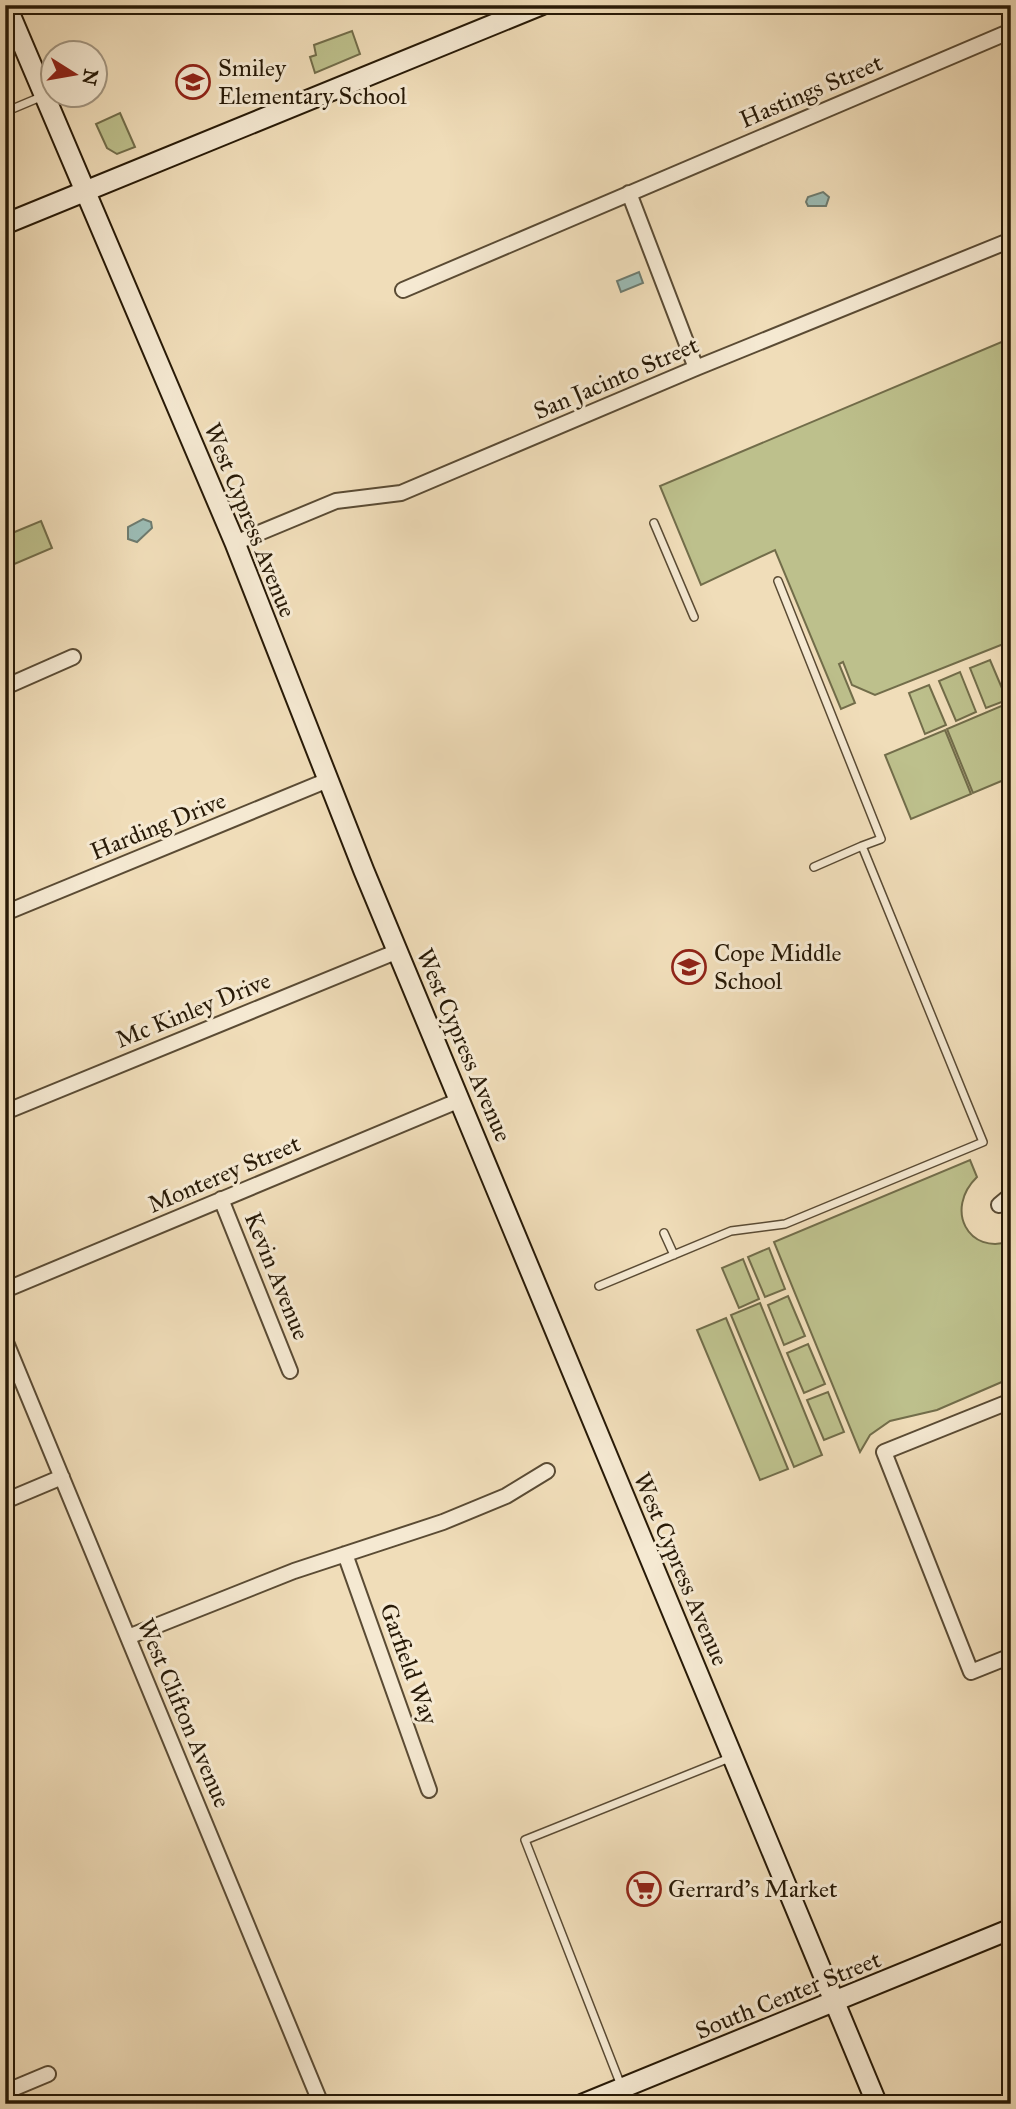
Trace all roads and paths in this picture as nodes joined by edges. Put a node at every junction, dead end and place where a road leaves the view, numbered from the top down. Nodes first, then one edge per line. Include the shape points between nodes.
1 (6, 5) edge
2 (541, 5) edge
3 (1011, 31) edge
4 (38, 82) edge
5 (38, 98) edge
6 (49, 108) edge
7 (5, 112) edge
8 (83, 191) junction
9 (629, 193) junction
10 (5, 224) edge
11 (1011, 240) edge
12 (403, 290) dead end
13 (696, 368) junction
14 (654, 523) dead end
15 (235, 543) junction
16 (778, 581) dead end
17 (694, 617) dead end
18 (73, 657) dead end
19 (5, 687) edge
20 (328, 780) junction
21 (862, 846) junction
22 (814, 867) dead end
23 (5, 913) edge
24 (398, 951) junction
25 (460, 1100) junction
26 (5, 1112) edge
27 (1011, 1195) edge
28 (221, 1199) junction
29 (999, 1205) dead end
30 (664, 1233) dead end
31 (674, 1255) junction
32 (599, 1286) dead end
33 (5, 1290) edge
34 (5, 1340) edge
35 (290, 1371) dead end
36 (1011, 1401) edge
37 (547, 1471) dead end
38 (62, 1477) junction
39 (5, 1501) edge
40 (345, 1554) junction
41 (128, 1637) junction
42 (1011, 1656) edge
43 (733, 1757) junction
44 (429, 1790) dead end
45 (1011, 1929) edge
46 (835, 2002) junction
47 (48, 2074) dead end
48 (622, 2089) junction
49 (5, 2092) edge
50 (591, 2102) edge
51 (321, 2104) edge
52 (877, 2104) edge

1 - 4 main road, West Cypress Avenue
2 - 8 main road
3 - 9 street, Hastings Street
5 - 7 lane
6 - 8 main road, West Cypress Avenue
8 - 10 main road
8 - 15 main road, West Cypress Avenue
9 - 12 street, Hastings Street
9 - 13 street
11 - 13 street, San Jacinto Street
13 - 15 street, San Jacinto Street via 401,493 336,501
14 - 17 lane
15 - 20 main road, West Cypress Avenue
16 - 21 lane via 881,839
18 - 19 street
20 - 23 street, Harding Drive
20 - 24 main road, West Cypress Avenue
21 - 22 lane
21 - 31 lane via 983,1142 785,1224 731,1231
24 - 25 main road, West Cypress Avenue
24 - 26 street, Mc Kinley Drive
25 - 28 street, Monterey Street
25 - 43 main road, West Cypress Avenue
27 - 29 street
28 - 33 street, Monterey Street
28 - 35 street, Kevin Avenue
30 - 31 lane
31 - 32 lane
34 - 38 street, West Clifton Avenue
36 - 42 street via 884,1452 971,1672
37 - 40 street via 506,1496 443,1522
38 - 39 street
38 - 41 street, West Clifton Avenue
40 - 41 street
40 - 44 street, Garfield Way
41 - 51 street, West Clifton Avenue
43 - 46 main road, West Cypress Avenue
43 - 48 lane via 525,1840
45 - 46 main road, South Center Street
46 - 48 main road, South Center Street
46 - 52 main road, West Cypress Avenue
47 - 49 street
48 - 50 main road, South Center Street

